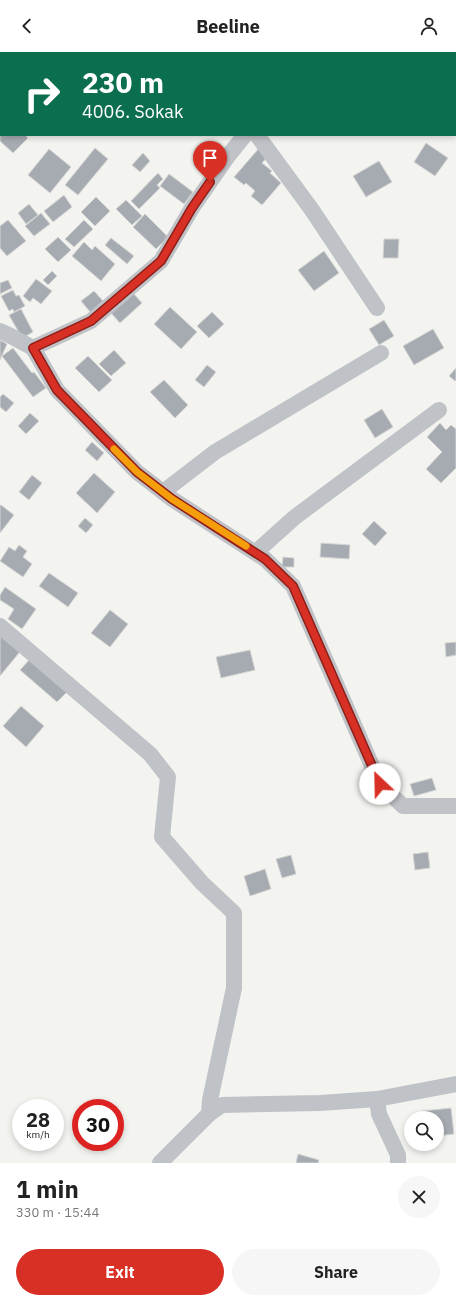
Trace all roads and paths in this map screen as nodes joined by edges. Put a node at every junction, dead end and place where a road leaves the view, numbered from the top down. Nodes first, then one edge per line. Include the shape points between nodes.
1 (244, 136) edge
2 (258, 136) edge
3 (377, 308) dead end
4 (0, 331) edge
5 (33, 348) junction
6 (381, 353) dead end
7 (440, 410) dead end
8 (163, 492) junction
9 (256, 552) junction
10 (0, 626) edge
11 (456, 806) edge
12 (456, 1084) edge
13 (377, 1099) junction
14 (209, 1114) junction
15 (160, 1163) edge
16 (398, 1163) edge

1 - 5 street via 192,208 161,261 91,321
2 - 3 street via 312,210
4 - 5 street
5 - 8 street via 57,390 137,472
6 - 8 street via 215,452
7 - 9 street via 295,517
8 - 9 street
9 - 11 street via 293,586 380,784 403,806
10 - 14 street via 150,754 168,777 162,837 202,883 234,913 234,988
12 - 13 street
13 - 14 street via 222,1105
13 - 16 street via 379,1114 398,1155
14 - 15 street

